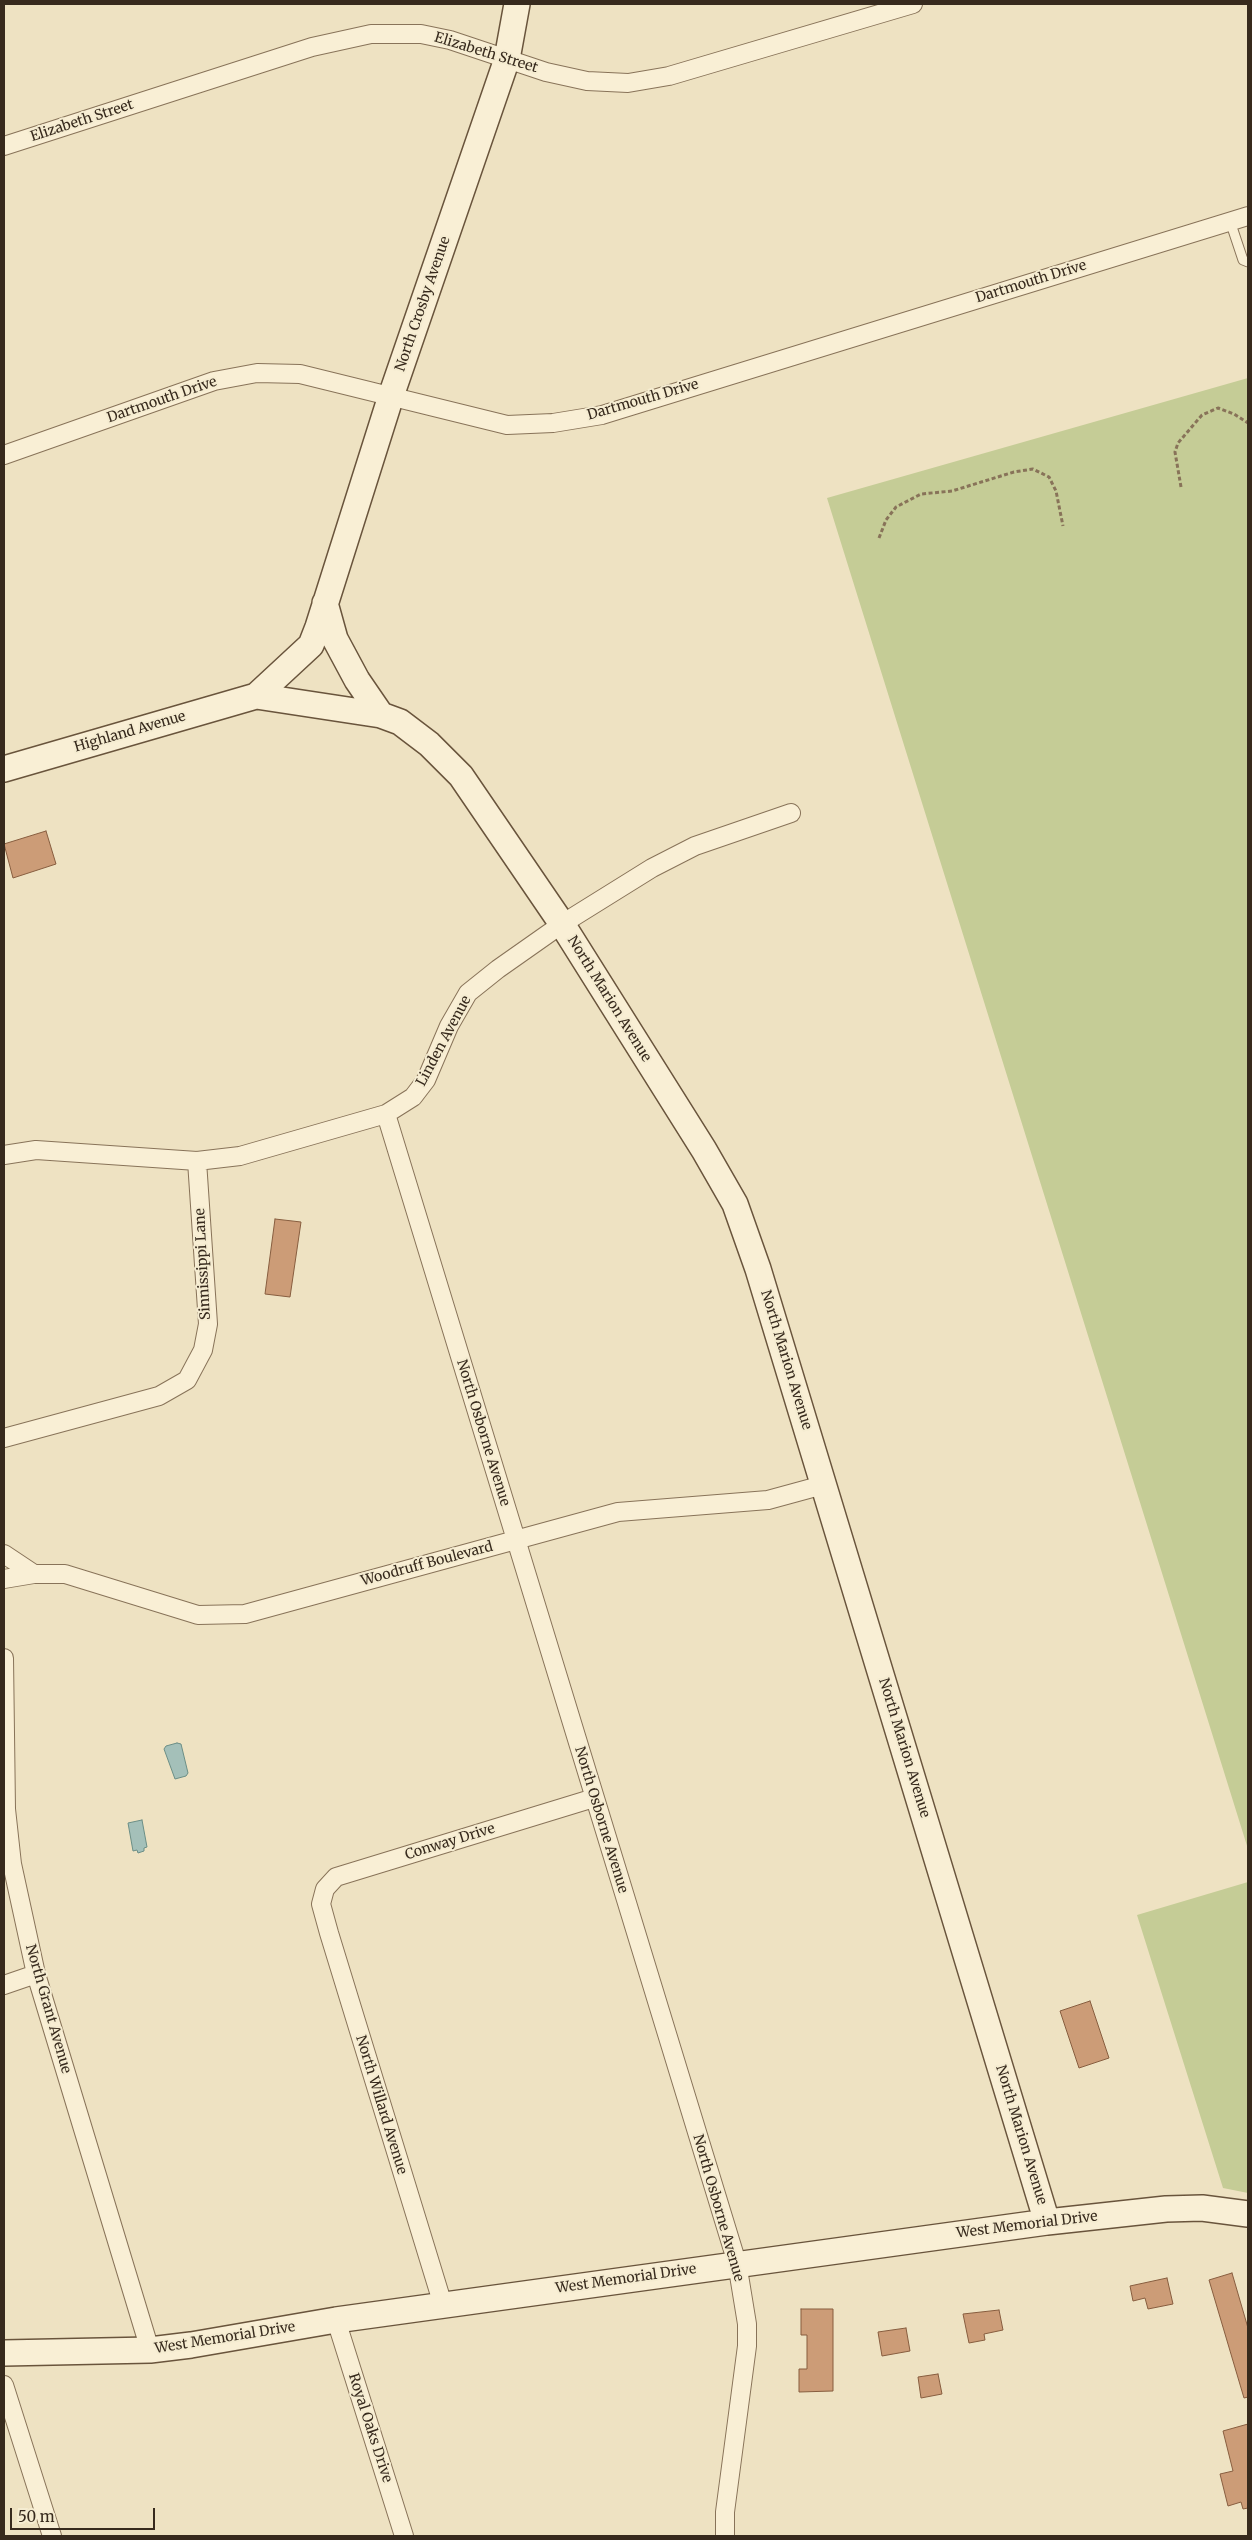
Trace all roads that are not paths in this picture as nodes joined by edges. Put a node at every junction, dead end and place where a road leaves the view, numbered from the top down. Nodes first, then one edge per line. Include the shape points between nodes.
1 (517, 4) edge
2 (913, 4) edge
3 (507, 59) junction
4 (4, 146) edge
5 (1248, 216) edge
6 (1230, 221) junction
7 (1248, 262) edge
8 (391, 396) junction
9 (4, 455) edge
10 (325, 604) junction
11 (256, 696) junction
12 (381, 715) junction
13 (4, 769) edge
14 (791, 813) dead end
15 (562, 924) junction
16 (386, 1114) junction
17 (4, 1155) edge
18 (197, 1161) junction
19 (4, 1438) edge
20 (823, 1485) junction
21 (516, 1540) junction
22 (4, 1554) edge
23 (34, 1574) junction
24 (4, 1579) edge
25 (4, 1658) edge
26 (594, 1798) junction
27 (321, 1904) joint
28 (36, 1974) junction
29 (4, 1984) edge
30 (1248, 2214) edge
31 (1046, 2222) junction
32 (737, 2263) junction
33 (443, 2305) junction
34 (336, 2320) junction
35 (150, 2350) junction
36 (4, 2354) edge
37 (4, 2385) edge
38 (52, 2536) edge
39 (404, 2536) edge
40 (725, 2536) edge

1 - 3 street, North Crosby Avenue
2 - 3 street, Elizabeth Street via 647,81 587,81
3 - 4 street, Elizabeth Street via 421,34 371,34 344,38
3 - 8 street, North Crosby Avenue
5 - 6 street, Dartmouth Drive
6 - 7 lane via 1243,260
6 - 8 street, Dartmouth Drive via 602,415 552,423 507,425
8 - 9 street, Dartmouth Drive via 300,374 257,374 214,381
8 - 10 street, North Crosby Avenue
10 - 11 street, North Crosby Avenue via 311,646
10 - 12 street via 335,639
11 - 12 street, North Marion Avenue
11 - 13 street, Highland Avenue
12 - 15 street, North Marion Avenue via 400,722 429,744 461,776
14 - 15 street, Linden Avenue via 694,846
15 - 16 street, Linden Avenue via 468,993 449,1026 426,1080 413,1097
15 - 20 street, North Marion Avenue via 704,1150 734,1204 758,1269
16 - 18 street, Linden Avenue via 240,1156
16 - 21 street, North Osborne Avenue
17 - 18 street, Linden Avenue via 36,1150
18 - 19 street, Sinnissippi Lane via 208,1324 203,1350 187,1380 159,1396
20 - 21 street, Woodruff Boulevard via 768,1500 618,1512
20 - 31 street, North Marion Avenue
21 - 23 street, Woodruff Boulevard via 245,1614 198,1615 65,1574
21 - 26 street, North Osborne Avenue
22 - 23 street
23 - 24 street, Woodruff Boulevard
25 - 28 street, North Grant Avenue via 8,1827 12,1864
26 - 27 street, Conway Drive via 336,1877 325,1889
26 - 32 street, North Osborne Avenue
27 - 33 street, North Willard Avenue
28 - 29 street
28 - 35 street, North Grant Avenue
30 - 31 street, West Memorial Drive via 1202,2208 1166,2209
31 - 32 street, West Memorial Drive
32 - 33 street, West Memorial Drive
32 - 40 street, North Osborne Avenue via 747,2324 747,2346 725,2512
33 - 34 street, West Memorial Drive
34 - 35 street, West Memorial Drive
34 - 39 street, Royal Oaks Drive
35 - 36 street, West Memorial Drive
37 - 38 street

